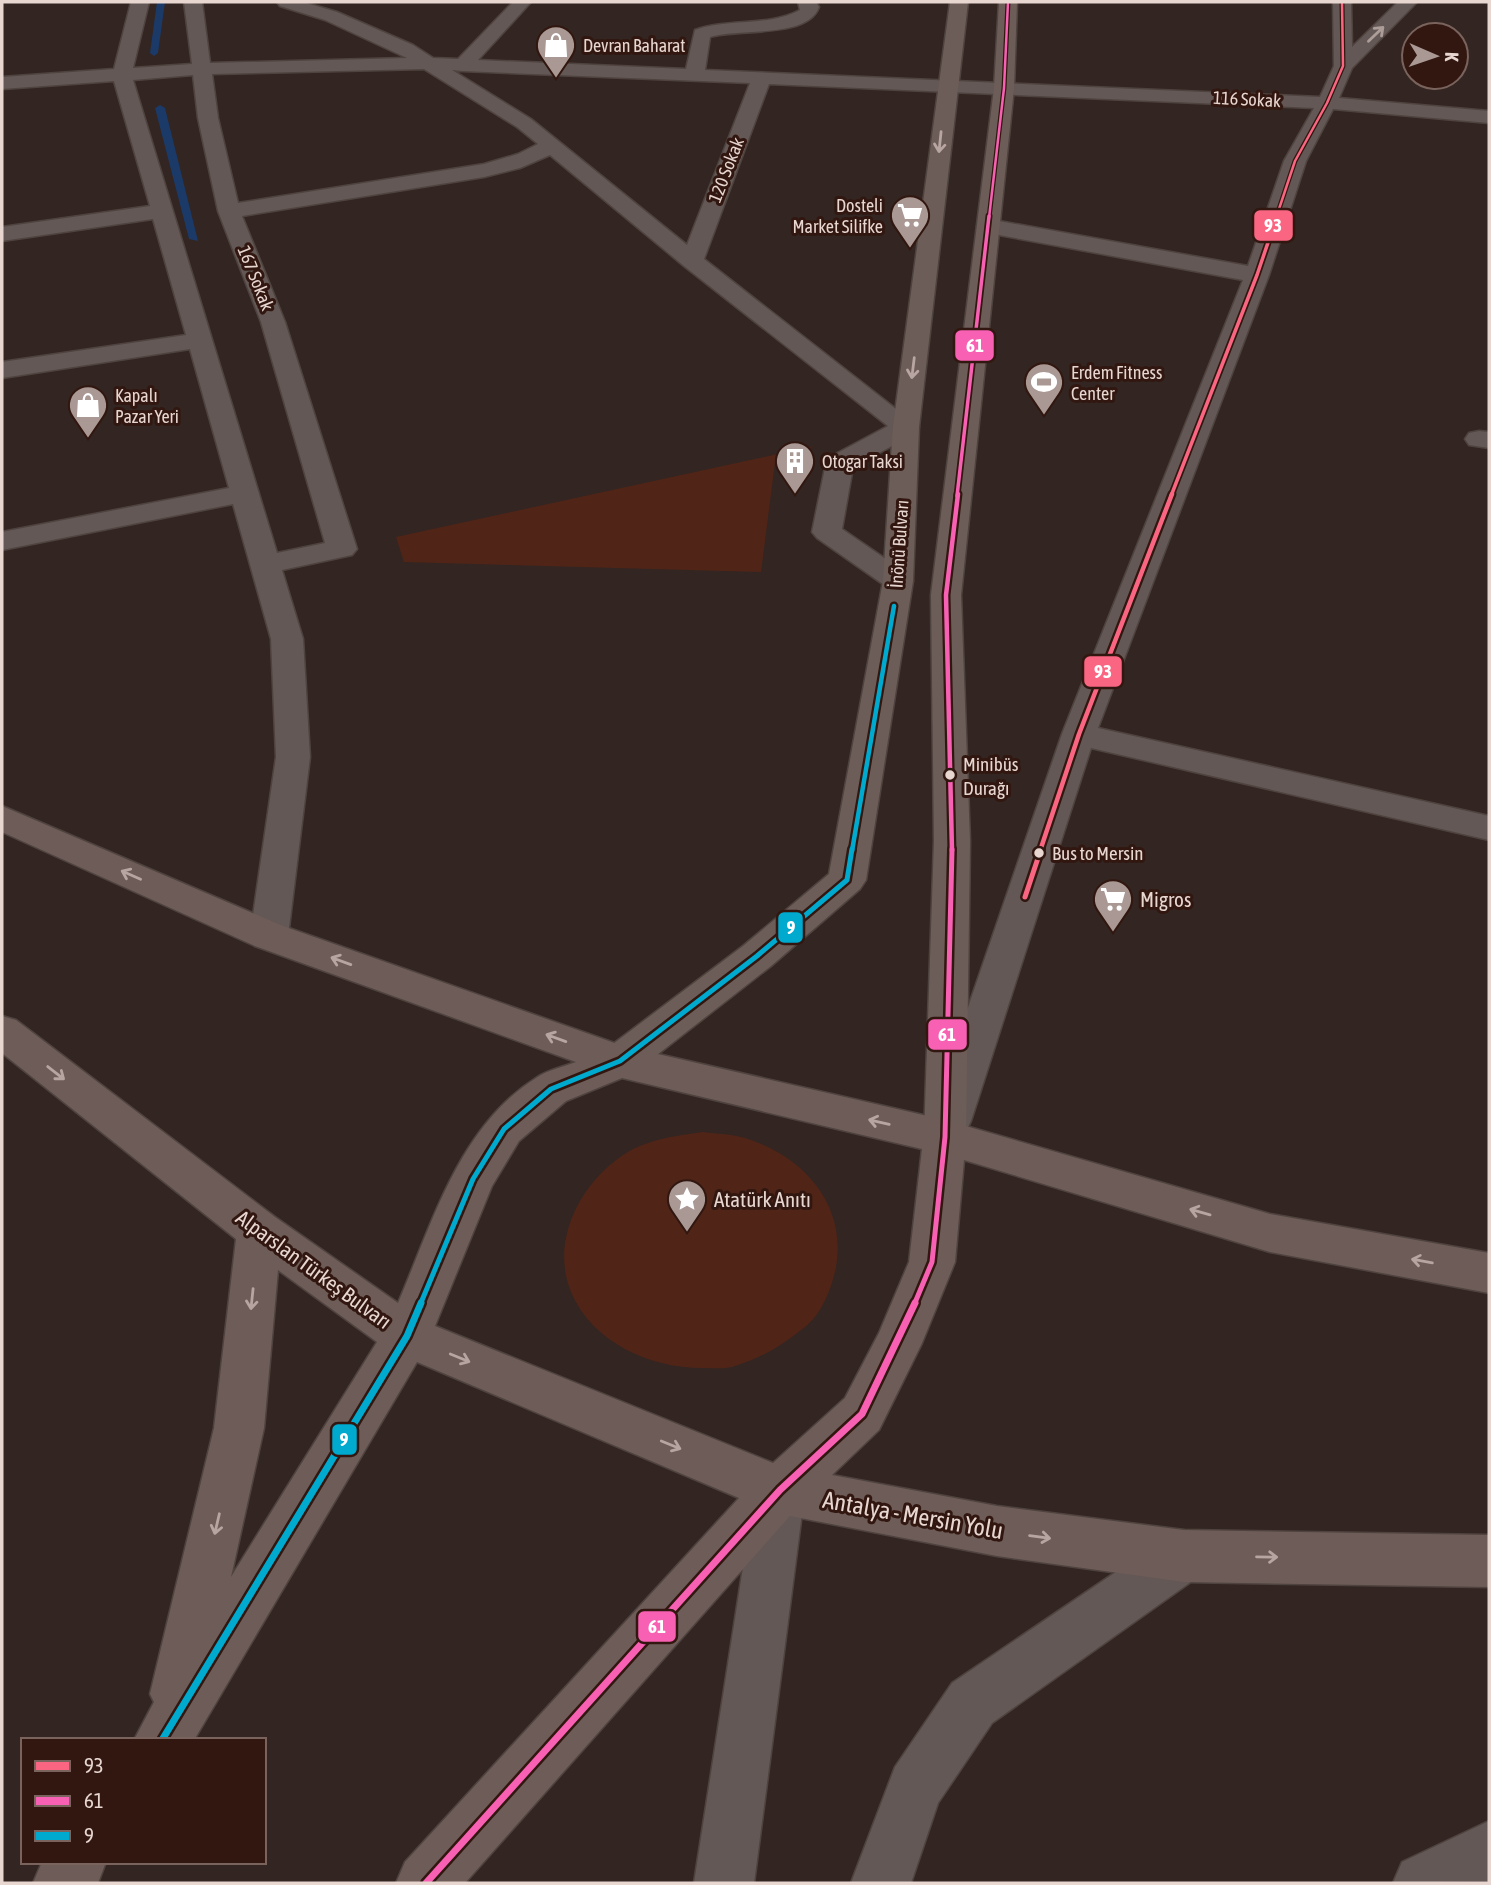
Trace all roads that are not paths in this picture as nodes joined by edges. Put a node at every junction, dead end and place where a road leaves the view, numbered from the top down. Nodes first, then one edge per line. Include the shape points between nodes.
1 (140, 2) edge
2 (193, 2) edge
3 (286, 2) edge
4 (522, 2) edge
5 (807, 2) edge
6 (959, 2) edge
7 (1008, 2) edge
8 (1342, 2) edge
9 (1408, 2) edge
10 (427, 63) junction
11 (463, 65) junction
12 (1343, 65) junction
13 (521, 67) junction
14 (202, 69) junction
15 (122, 74) junction
16 (695, 75) junction
17 (761, 79) junction
18 (2, 83) edge
19 (948, 87) junction
20 (1004, 88) junction
21 (486, 100) junction
22 (1327, 103) junction
23 (1489, 117) edge
24 (551, 145) junction
25 (162, 211) junction
26 (229, 211) junction
27 (988, 226) junction
28 (2, 234) edge
29 (692, 261) junction
30 (1257, 275) junction
31 (200, 340) junction
32 (2, 370) edge
33 (905, 427) junction
34 (244, 493) junction
35 (2, 541) edge
36 (265, 564) junction
37 (898, 581) junction
38 (1079, 734) junction
39 (2, 818) edge
40 (1489, 828) edge
41 (269, 936) junction
42 (2, 1031) edge
43 (620, 1061) junction
44 (945, 1137) junction
45 (259, 1231) junction
46 (1489, 1273) edge
47 (407, 1336) junction
48 (780, 1490) junction
49 (1184, 1556) junction
50 (1489, 1561) edge
51 (166, 1734) edge
52 (1489, 1850) edge
53 (76, 1864) edge
54 (63, 1883) edge
55 (426, 1883) edge
56 (724, 1883) edge
57 (881, 1883) edge
58 (1423, 1883) edge

1 - 15 street
2 - 14 street, 167 Sokak
3 - 10 street via 331,16
4 - 11 street
5 - 16 street via 808,13 787,23 718,26 701,34
6 - 19 main road, İnönü Bulvarı
7 - 20 main road
8 - 12 street
12 -> 9 street
10 - 11 street, 116 Sokak
10 - 14 street, 116 Sokak
10 - 21 street
11 - 13 street, 116 Sokak
12 - 22 street
13 - 16 street, 116 Sokak
13 - 21 street
14 - 15 street, 116 Sokak
14 - 26 street, 167 Sokak
15 - 18 street, 116 Sokak
15 - 25 street
16 - 17 street, 116 Sokak
17 - 19 street, 116 Sokak
17 - 29 street, 120 Sokak
19 - 20 street, 116 Sokak
19 -> 33 main road, İnönü Bulvarı
20 - 22 street, 116 Sokak
20 - 27 main road
21 - 24 street
22 - 23 street, 116 Sokak
22 - 30 street via 1295,161
24 - 26 street via 532,159 505,166
24 - 29 street
25 - 28 street
25 - 31 street
26 - 36 street, 167 Sokak via 274,322 342,549
27 - 30 street
27 - 44 main road via 946,595 952,841
29 - 33 street
30 - 38 street
31 - 32 street
31 - 34 street
33 - 37 main road, İnönü Bulvarı
33 - 37 street via 840,463 827,532
34 - 35 street
34 - 36 street
36 - 41 street via 287,639 293,757
37 - 43 main road, İnönü Bulvarı via 847,880 757,957
38 - 40 street
38 - 44 street
41 -> 39 highway
43 -> 41 highway
42 -> 45 highway, Alparslan Türkeş Bulvarı
44 -> 43 highway
43 - 47 highway via 551,1089 504,1129 473,1179
46 -> 44 highway via 1270,1233
44 - 48 highway via 932,1262 898,1343 862,1414
45 - 47 highway, Alparslan Türkeş Bulvarı
45 -> 51 highway via 239,1428
47 -> 48 highway, Alparslan Türkeş Bulvarı
47 - 51 highway
48 -> 49 highway, Antalya - Mersin Yolu via 997,1531
48 - 55 highway
48 - 56 street
49 -> 50 highway, Antalya - Mersin Yolu
49 - 57 street via 972,1703 915,1787
52 - 58 street
53 - 54 highway

